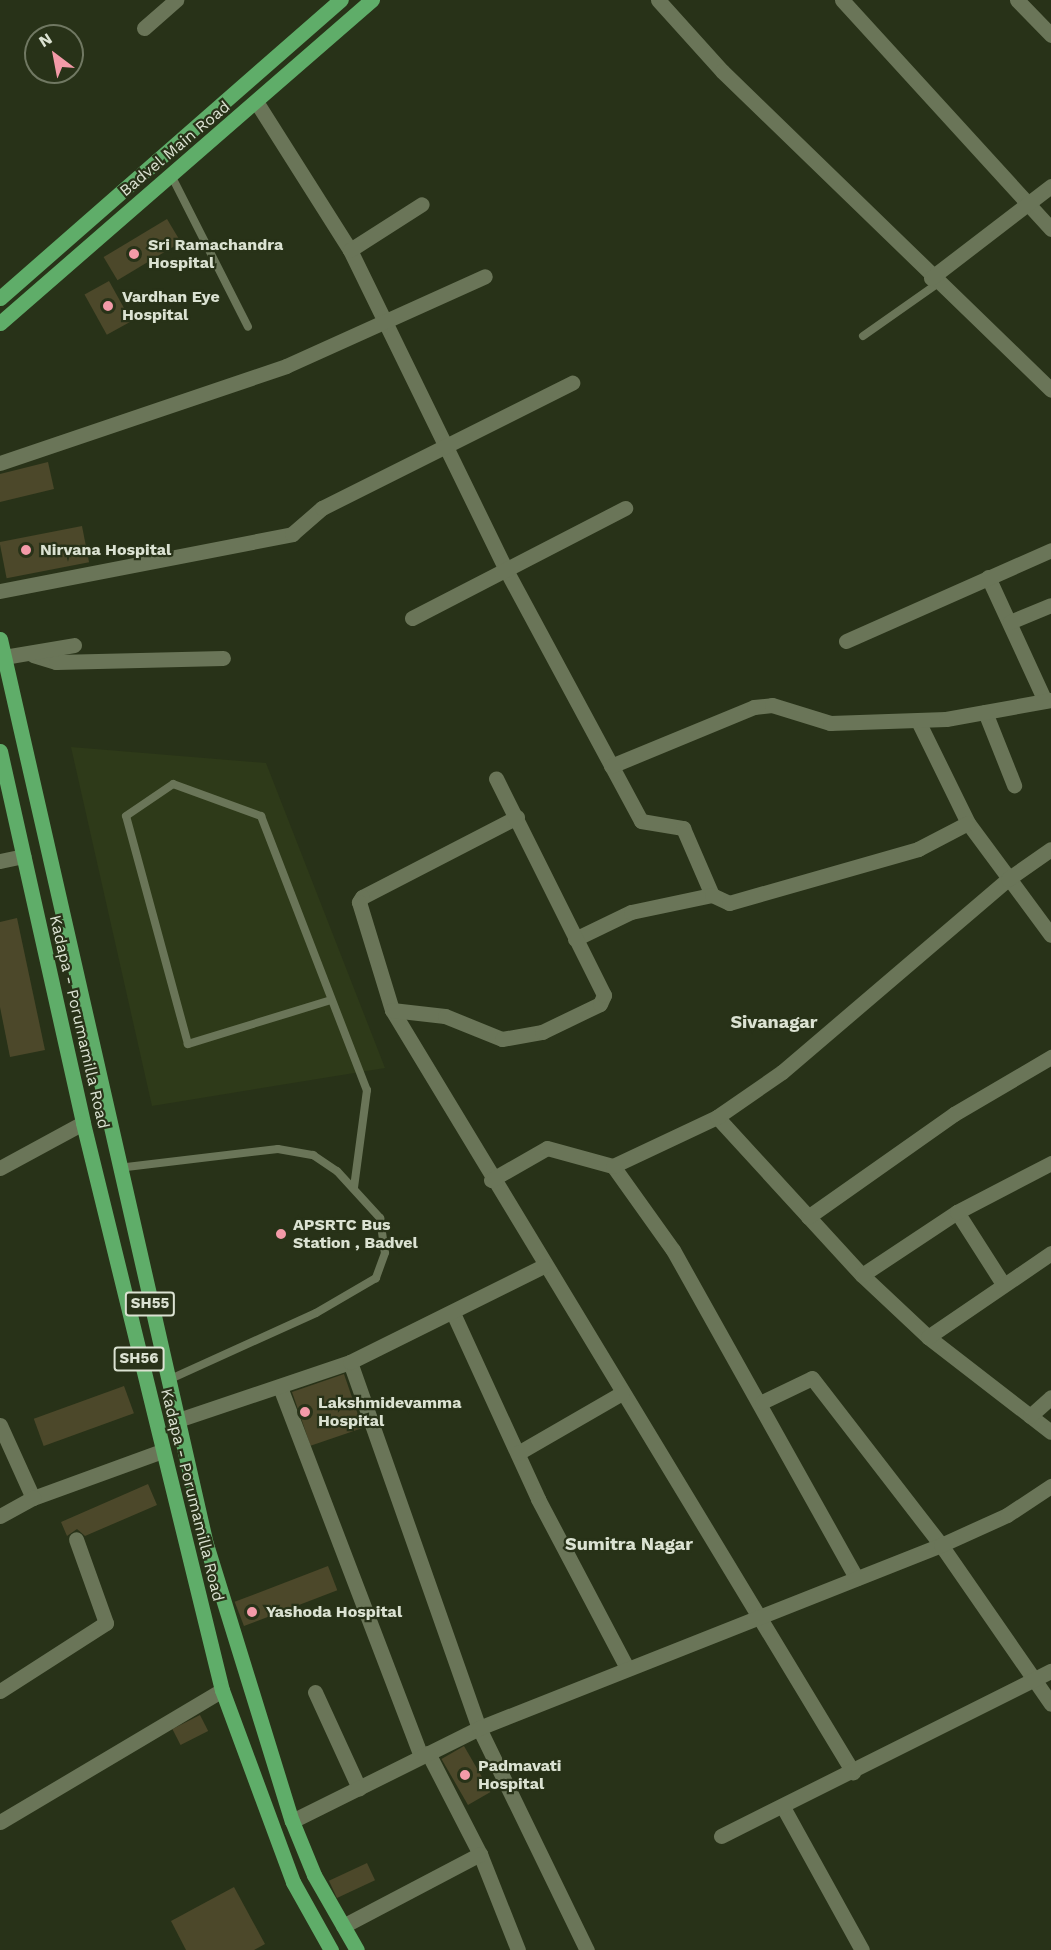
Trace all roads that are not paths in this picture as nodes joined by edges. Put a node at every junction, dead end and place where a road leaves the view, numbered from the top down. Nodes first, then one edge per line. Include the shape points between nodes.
1 (176, 0) edge
2 (341, 0) edge
3 (372, 0) edge
4 (658, 0) edge
5 (842, 0) edge
6 (1017, 0) edge
7 (144, 28) dead end
8 (1051, 35) edge
9 (257, 103) junction
10 (171, 175) junction
11 (1051, 186) edge
12 (422, 204) dead end
13 (1028, 204) junction
14 (1051, 228) edge
15 (351, 250) junction
16 (485, 276) dead end
17 (934, 281) junction
18 (0, 298) edge
19 (0, 323) edge
20 (384, 324) junction
21 (248, 327) dead end
22 (863, 336) dead end
23 (572, 383) dead end
24 (1051, 390) edge
25 (449, 448) junction
26 (0, 463) edge
27 (625, 508) dead end
28 (1051, 550) edge
29 (506, 570) junction
30 (988, 577) junction
31 (0, 591) edge
32 (1051, 605) edge
33 (412, 618) dead end
34 (1010, 622) junction
35 (0, 639) edge
36 (846, 641) dead end
37 (74, 645) dead end
38 (33, 655) junction
39 (4, 657) junction
40 (223, 658) dead end
41 (1048, 701) edge
42 (985, 712) junction
43 (918, 721) junction
44 (0, 751) edge
45 (611, 766) junction
46 (496, 778) dead end
47 (1014, 786) dead end
48 (517, 817) junction
49 (968, 823) junction
50 (1051, 849) edge
51 (23, 856) junction
52 (0, 861) edge
53 (1008, 879) junction
54 (712, 895) junction
55 (1051, 935) edge
56 (575, 939) junction
57 (331, 1000) junction
58 (392, 1010) junction
59 (1051, 1057) edge
60 (717, 1117) junction
61 (82, 1123) junction
62 (1051, 1163) edge
63 (612, 1166) junction
64 (0, 1168) edge
65 (118, 1168) junction
66 (491, 1180) junction
67 (354, 1187) junction
68 (957, 1212) junction
69 (808, 1217) junction
70 (1051, 1253) edge
71 (543, 1266) junction
72 (862, 1275) junction
73 (1003, 1284) junction
74 (453, 1313) junction
75 (928, 1337) junction
76 (350, 1362) junction
77 (168, 1380) junction
78 (280, 1387) junction
79 (622, 1394) junction
80 (1051, 1397) edge
81 (762, 1402) junction
82 (1030, 1416) junction
83 (178, 1420) junction
84 (0, 1425) edge
85 (1051, 1432) edge
86 (162, 1451) junction
87 (518, 1453) junction
88 (1051, 1486) edge
89 (33, 1498) junction
90 (0, 1516) edge
91 (76, 1539) dead end
92 (941, 1545) junction
93 (856, 1578) junction
94 (760, 1617) junction
95 (627, 1668) junction
96 (1051, 1671) edge
97 (1034, 1680) junction
98 (222, 1690) junction
99 (0, 1691) edge
100 (315, 1692) dead end
101 (1051, 1704) edge
102 (479, 1728) junction
103 (425, 1755) junction
104 (853, 1772) junction
105 (359, 1788) junction
106 (783, 1807) junction
107 (292, 1821) junction
108 (0, 1822) edge
109 (720, 1836) dead end
110 (480, 1854) junction
111 (343, 1926) junction
112 (332, 1950) edge
113 (357, 1950) edge
114 (518, 1950) edge
115 (587, 1950) edge
116 (862, 1950) edge

1 - 7 street
2 - 18 main road, Badvel Main Road
3 - 9 main road, Badvel Main Road
4 - 17 street via 722,71
5 - 13 street
6 - 8 street
9 - 10 main road, Badvel Main Road
9 - 15 street
10 - 19 main road, Badvel Main Road
10 - 21 lane
11 - 13 street
12 - 15 street
13 - 14 street
13 - 17 street
15 - 20 street
16 - 20 street
17 - 22 lane
17 - 24 street
20 - 25 street
20 - 26 street via 274,370
23 - 25 street
25 - 29 street
25 - 31 street via 322,508 292,534
27 - 29 street
28 - 30 street
29 - 33 street
29 - 45 street
30 - 34 street
30 - 36 street
32 - 34 street
34 - 41 street
35 - 39 main road, SH55
37 - 38 street
38 - 39 street
38 - 40 street via 56,662
39 - 65 main road, SH55
41 - 42 street
42 - 43 street
42 - 47 street
43 - 45 street via 830,723 772,705 754,707
43 - 49 street
44 - 51 main road, Kadapa - Porumamilla Road / SH56
45 - 54 street via 641,821 683,828
46 - 48 street
48 - 56 street
48 - 58 street via 362,897
49 - 53 street
49 - 54 street via 918,849 729,903
50 - 53 street
51 - 52 street
51 - 61 main road, Kadapa - Porumamilla Road / SH56
53 - 55 street
53 - 60 street via 782,1072
54 - 56 street via 631,912
56 - 58 street via 604,995 600,1004 542,1032 502,1039 445,1016
57 - 57 lane via 261,816 173,784 126,816 188,1044
57 - 67 lane via 367,1090
58 - 66 street
59 - 69 street via 954,1114
60 - 63 street
60 - 69 street
61 - 64 street
61 - 86 main road, Kadapa - Porumamilla Road / SH56
62 - 68 street
63 - 66 street via 547,1148
63 - 81 street via 673,1250
65 - 67 lane via 278,1149 313,1155
65 - 77 main road, SH55
66 - 71 street
67 - 77 lane via 380,1218 385,1252 376,1278 316,1312
68 - 72 street
68 - 73 street
69 - 72 street
70 - 73 street
71 - 74 street
71 - 79 street
72 - 75 street
73 - 75 street
74 - 76 street
74 - 87 street
75 - 82 street
76 - 78 street
76 - 102 street
77 - 83 main road, SH55
78 - 83 street
78 - 103 street
79 - 87 street
79 - 94 street
80 - 82 street
81 - 92 street via 812,1378
81 - 93 street
82 - 85 street
83 - 107 main road, SH55 via 206,1544
84 - 89 street
86 - 89 street
86 - 98 main road, Kadapa - Porumamilla Road / SH56
87 - 95 street
88 - 92 street via 1007,1515
89 - 90 street
91 - 99 street via 106,1623
92 - 93 street
92 - 97 street
93 - 94 street
94 - 95 street
94 - 104 street
95 - 102 street
96 - 97 street
97 - 101 street
97 - 104 street
98 - 108 street
98 - 112 main road, Kadapa - Porumamilla Road / SH56 via 293,1882
100 - 105 street
102 - 103 street
102 - 115 street
103 - 105 street
103 - 110 street
104 - 106 street
105 - 107 street
106 - 109 street
106 - 116 street
107 - 111 main road, SH55
110 - 111 street
110 - 114 street
111 - 113 main road, SH55

